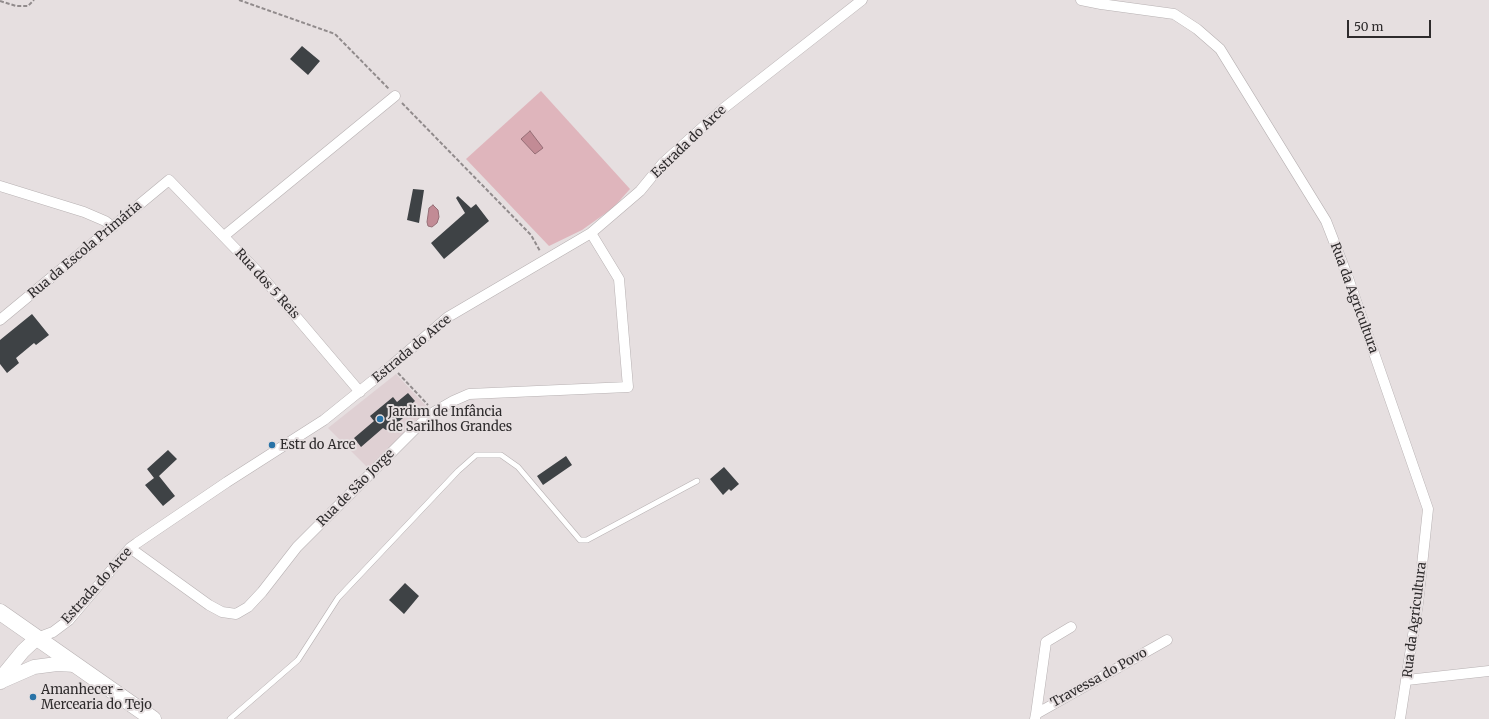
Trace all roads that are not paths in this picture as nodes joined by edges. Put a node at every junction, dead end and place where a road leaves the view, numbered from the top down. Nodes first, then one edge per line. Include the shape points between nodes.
1 (862, 0) edge
2 (1081, 0) edge
3 (395, 96) road end
4 (169, 180) joint
5 (0, 186) edge
6 (113, 227) junction
7 (591, 233) junction
8 (224, 236) junction
9 (0, 320) edge
10 (360, 392) junction
11 (697, 481) dead end
12 (130, 548) junction
13 (0, 612) edge
14 (1071, 627) dead end
15 (37, 638) junction
16 (1167, 640) dead end
17 (76, 665) junction
18 (25, 670) junction
19 (1489, 671) edge
20 (1407, 680) junction
21 (1, 681) edge
22 (1036, 716) edge
23 (154, 719) edge
24 (230, 719) edge
25 (1400, 719) edge

1 - 7 street, Estrada do Arce via 724,108 663,163 640,191
2 - 20 street, Rua da Agricultura via 1174,14 1220,49 1326,221 1428,509
3 - 8 street
4 - 6 street, Rua da Escola Primária
4 - 8 street, Rua dos 5 Reis
5 - 6 street via 84,212
6 - 9 street, Rua da Escola Primária
7 - 10 street, Estrada do Arce via 448,317
7 - 12 street, Rua de São Jorge via 619,279 628,387 469,394 434,412 297,547 248,608 236,614 222,612 209,605
8 - 10 street, Rua dos 5 Reis via 260,273
10 - 12 street, Estrada do Arce via 324,420
11 - 24 lane via 587,540 580,540 518,467 501,455 476,455 338,598 298,660
12 - 15 street, Estrada do Arce via 69,620 53,632
13 - 15 main road
14 - 22 street via 1046,642
15 - 17 main road
15 - 18 street
15 - 21 street via 23,650
16 - 22 street, Travessa do Povo
17 - 18 street via 46,665
17 - 23 main road
18 - 21 street
19 - 20 street
20 - 25 street, Rua da Agricultura

